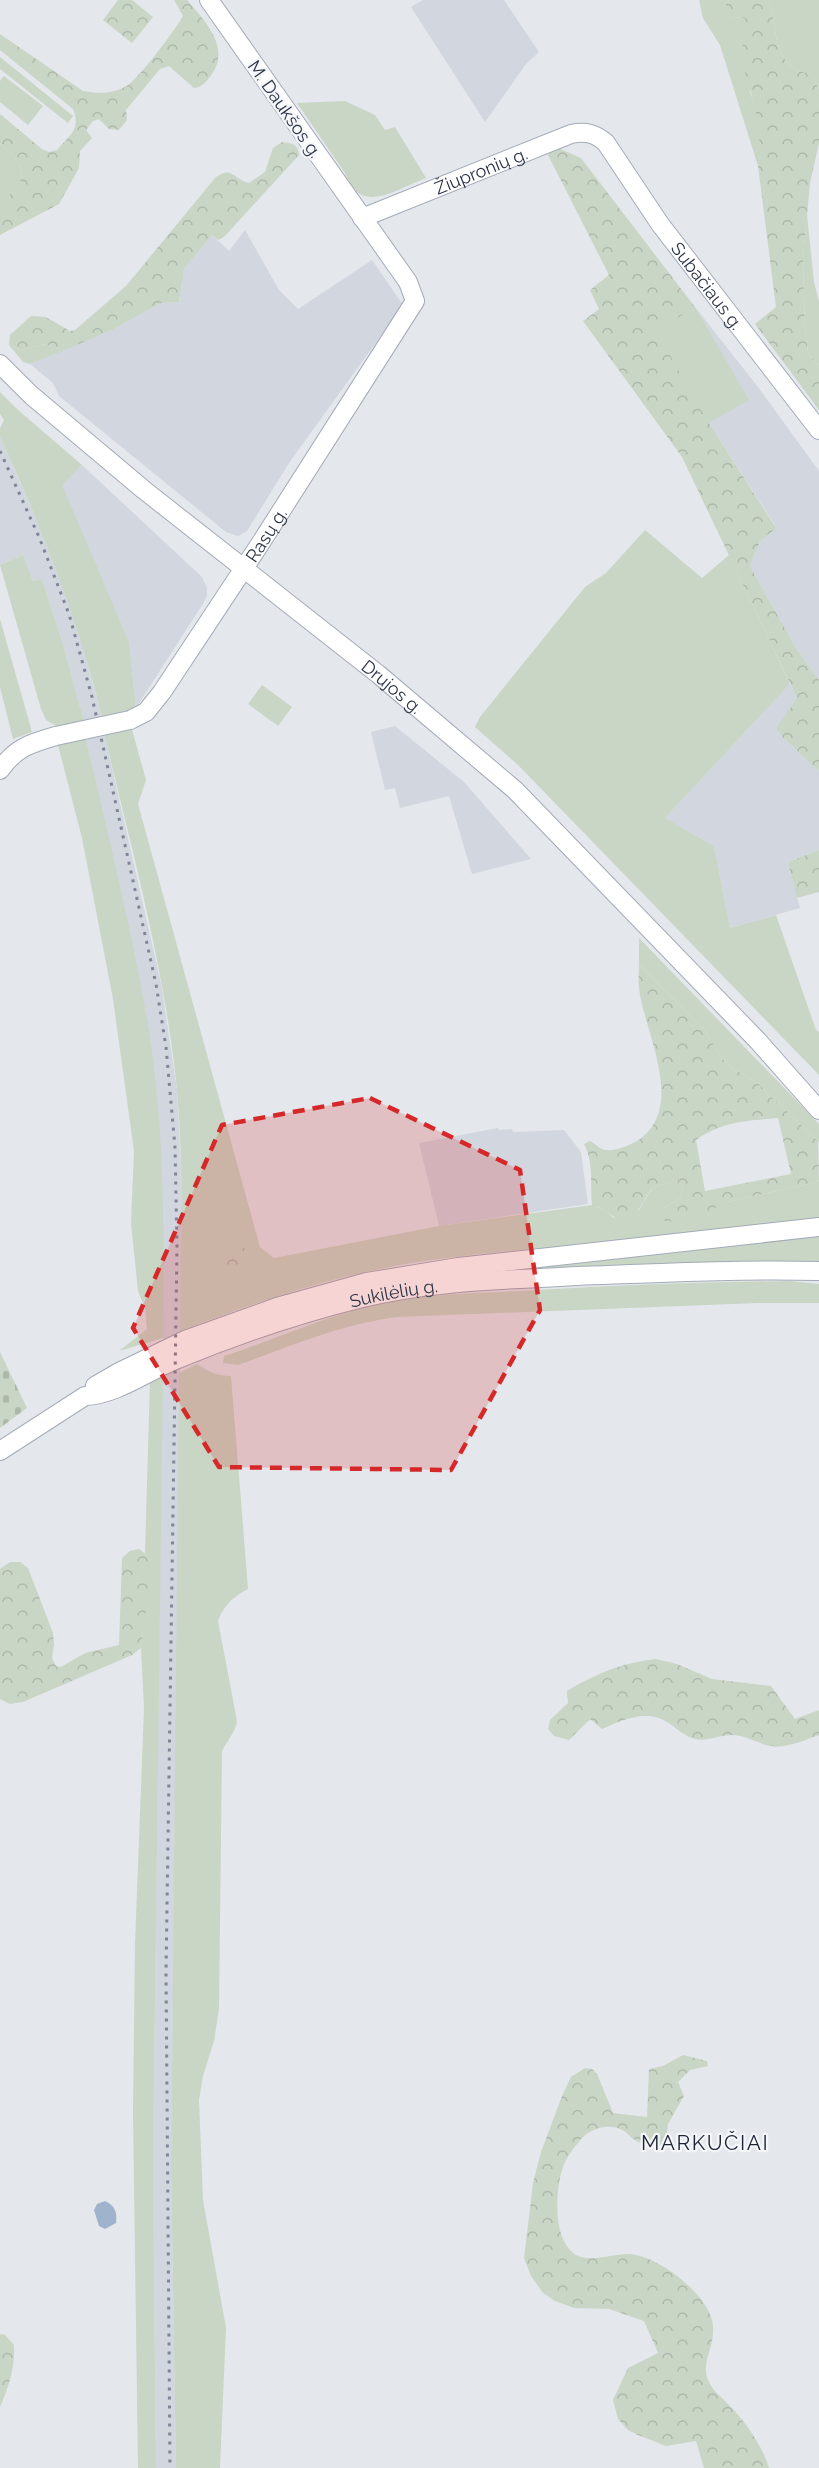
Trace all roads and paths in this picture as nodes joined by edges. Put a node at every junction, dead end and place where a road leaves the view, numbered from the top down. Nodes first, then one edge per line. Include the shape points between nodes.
1 (209, 0) edge
2 (600, 137) joint
3 (362, 218) junction
4 (0, 364) edge
5 (819, 430) edge
6 (243, 570) junction
7 (0, 770) edge
8 (758, 1041) junction
9 (819, 1092) edge
10 (819, 1110) edge
11 (819, 1227) edge
12 (819, 1271) edge
13 (85, 1396) junction
14 (0, 1451) edge

1 - 3 main road, M. Daukšos g.
2 - 3 main road, Žiupronių g. via 584,132 571,134
2 - 5 main road, Subačiaus g. via 660,224
3 - 6 main road, Rasų g. via 408,282 415,301
4 - 6 main road, Drujos g. via 58,419
6 - 7 main road, Rasų g., bridge via 151,707 130,720 25,745
6 - 8 main road, Drujos g. via 378,674 515,790
8 - 9 main road, Drujos g.
8 - 10 main road, Drujos g.
11 - 13 main road via 458,1267 367,1282 278,1307 185,1340 97,1384
12 - 13 main road, Sukilėlių g. via 646,1274 457,1282 409,1288 250,1331 101,1394
13 - 14 main road, Sukilėlių g.

